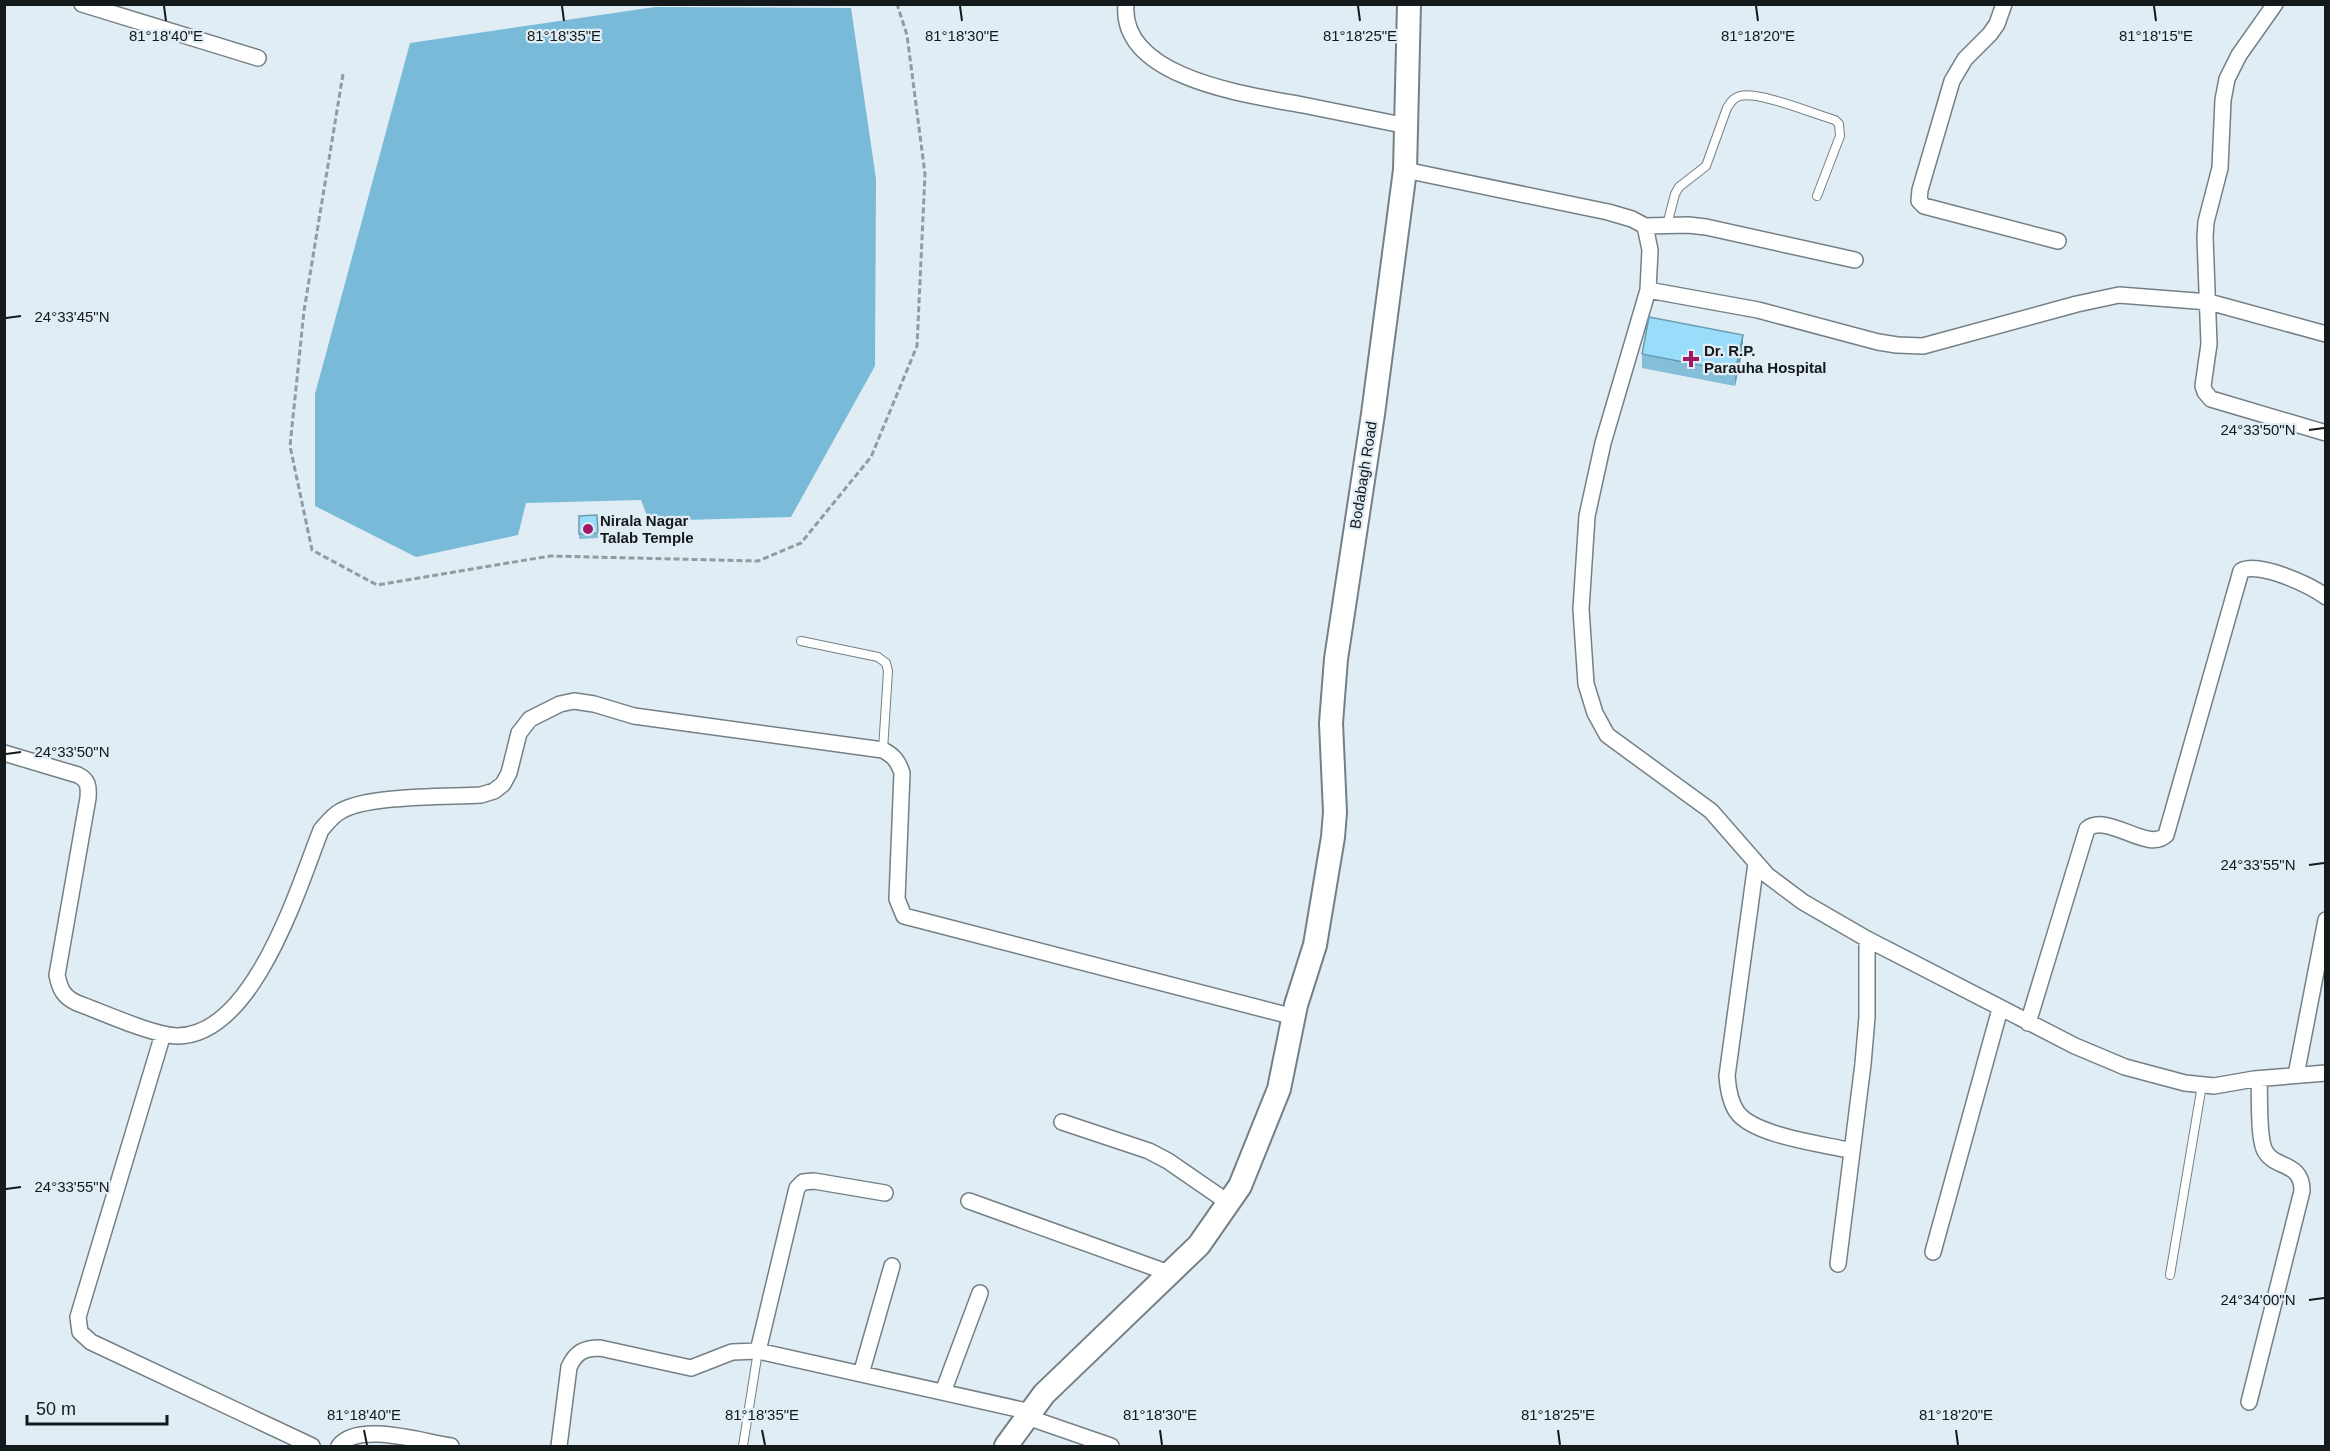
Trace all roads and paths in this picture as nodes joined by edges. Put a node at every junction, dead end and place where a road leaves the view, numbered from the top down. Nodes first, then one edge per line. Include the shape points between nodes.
1 (82, 4) edge
2 (897, 4) edge
3 (1409, 4) edge
4 (2004, 4) edge
5 (2275, 4) edge
6 (1122, 5) edge
7 (258, 58) dead end
8 (343, 74) dead end
9 (1407, 126) junction
10 (1406, 170) junction
11 (1817, 196) dead end
12 (1667, 225) junction
13 (1645, 226) junction
14 (2058, 241) dead end
15 (1855, 260) dead end
16 (1648, 290) junction
17 (2209, 302) junction
18 (2325, 334) edge
19 (2325, 433) edge
20 (2325, 597) edge
21 (801, 641) dead end
22 (883, 750) junction
23 (4, 753) edge
24 (1756, 863) junction
25 (2325, 920) edge
26 (1867, 939) junction
27 (2000, 1009) junction
28 (1295, 1011) junction
29 (2028, 1023) junction
30 (163, 1034) junction
31 (2325, 1073) edge
32 (2296, 1075) junction
33 (2259, 1078) junction
34 (2202, 1085) junction
35 (1062, 1122) dead end
36 (1852, 1151) junction
37 (885, 1193) dead end
38 (969, 1201) dead end
39 (1228, 1203) junction
40 (1933, 1252) dead end
41 (1838, 1264) dead end
42 (892, 1266) dead end
43 (1168, 1273) junction
44 (2170, 1275) dead end
45 (980, 1293) dead end
46 (758, 1351) junction
47 (861, 1374) junction
48 (943, 1392) junction
49 (2249, 1402) dead end
50 (1029, 1414) junction
51 (312, 1446) edge
52 (339, 1446) edge
53 (451, 1446) edge
54 (559, 1446) edge
55 (743, 1446) edge
56 (1006, 1446) edge
57 (1111, 1446) edge

1 - 7 street
2 - 8 path via 907,35 925,174 917,346 871,457 801,543 758,561 550,556 377,585 312,550 290,446 304,311
3 - 9 street, Bodabagh Road
4 - 14 street via 1997,24 1965,59 1952,81 1919,201 1924,206
5 - 17 street via 2229,73 2224,92 2220,168 2206,222
6 - 9 street via 1129,30 1139,46 1156,62 1186,77 1236,92
9 - 10 street, Bodabagh Road
10 - 13 street via 1608,212
10 - 28 street, Bodabagh Road via 1336,659 1331,723 1335,812 1315,945
11 - 12 lane via 1840,136 1839,124 1756,95 1738,96 1727,108 1706,166 1675,194
12 - 13 street
12 - 15 street via 1706,227
13 - 16 street via 1650,250
16 - 17 street via 1758,310 1878,342 1909,346 1923,346 2119,295
16 - 24 street via 1603,443 1587,516 1581,609 1586,684 1607,735 1711,811
17 - 18 street
17 - 19 street via 2203,386 2208,396
20 - 29 street via 2308,584 2283,576 2253,568 2241,571 2169,830 2163,839 2157,840 2099,825 2088,829
21 - 22 lane via 878,657 886,663
22 - 28 street via 894,756 902,772 897,899 904,916
22 - 30 street via 634,716 584,702 560,704 524,726 509,773 494,791 374,801 342,810 331,818 321,830 277,941 257,977 213,1026 190,1034
23 - 30 street via 78,775 88,783 57,975 62,992 77,1003
24 - 26 street via 1803,902
24 - 36 street via 1726,1076 1729,1094 1737,1112 1749,1125
25 - 32 street
26 - 27 street
26 - 36 street via 1867,1017
27 - 29 street
27 - 40 street
28 - 39 street, Bodabagh Road via 1279,1089 1240,1186
29 - 34 street via 2125,1067
30 - 51 street via 78,1317 80,1332 91,1342
31 - 32 street
32 - 33 street
33 - 34 street
33 - 49 street via 2264,1148 2300,1176 2302,1191
34 - 44 lane
35 - 39 street via 1149,1151
36 - 41 street
37 - 46 street via 814,1181 800,1184 794,1193
38 - 43 street
39 - 43 street, Bodabagh Road via 1199,1245
42 - 47 street
43 - 50 street, Bodabagh Road via 1044,1394
45 - 48 street
46 - 47 street
46 - 54 street via 732,1352 691,1368 600,1348 580,1351 569,1367
46 - 55 lane
47 - 48 street
48 - 50 street
50 - 56 street, Bodabagh Road
50 - 57 street
52 - 53 street via 347,1438 372,1433

